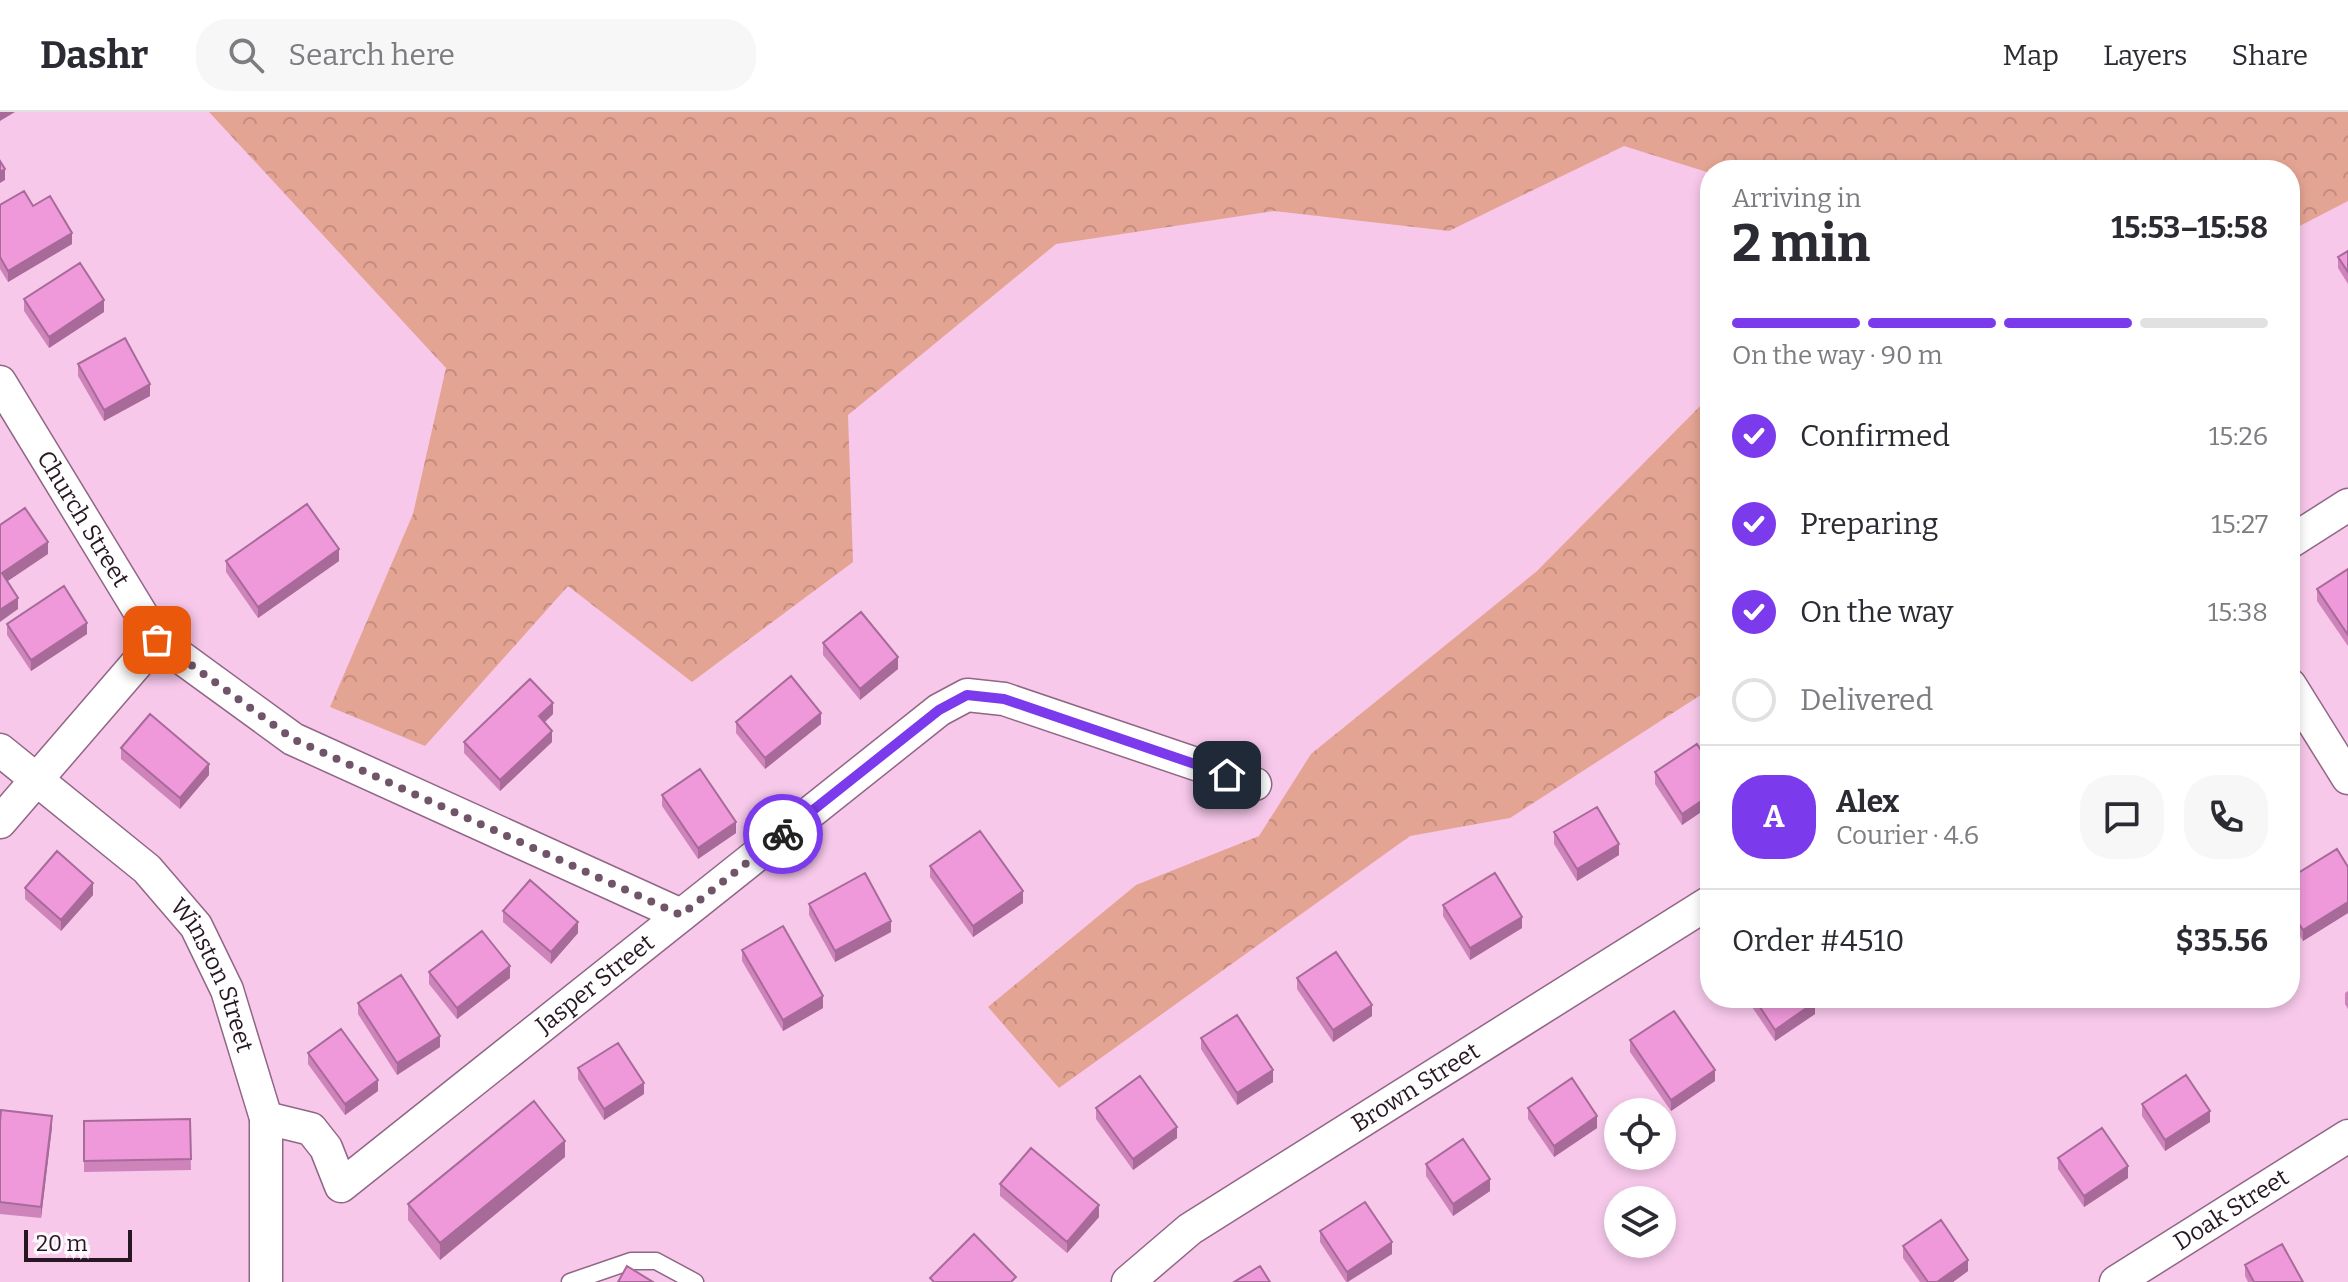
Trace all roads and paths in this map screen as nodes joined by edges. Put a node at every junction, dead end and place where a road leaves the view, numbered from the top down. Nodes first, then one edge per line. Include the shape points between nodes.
1 (0, 382) edge
2 (2348, 505) edge
3 (2300, 536) edge
4 (157, 640) junction
5 (2300, 701) edge
6 (0, 750) edge
7 (2348, 778) edge
8 (37, 779) junction
9 (1255, 784) dead end
10 (0, 822) edge
11 (1700, 908) edge
12 (681, 915) junction
13 (266, 1118) junction
14 (2348, 1136) edge
15 (266, 1282) edge
16 (570, 1282) edge
17 (695, 1282) edge
18 (1128, 1282) edge
19 (2116, 1282) edge

1 - 4 street, Church Street
2 - 3 street
4 - 8 street
4 - 12 street, Church Street via 293,739
5 - 7 street
6 - 8 street, Winston Street
8 - 10 street
8 - 13 street, Winston Street via 147,869 196,926 227,990
9 - 12 street, Jasper Street via 1004,699 967,695 939,710
11 - 18 street, Brown Street via 1190,1229
12 - 13 street, Jasper Street via 341,1186 326,1148 311,1129
13 - 15 street, Winston Street
14 - 19 street, Doak Street
16 - 17 lane via 631,1261 656,1261

